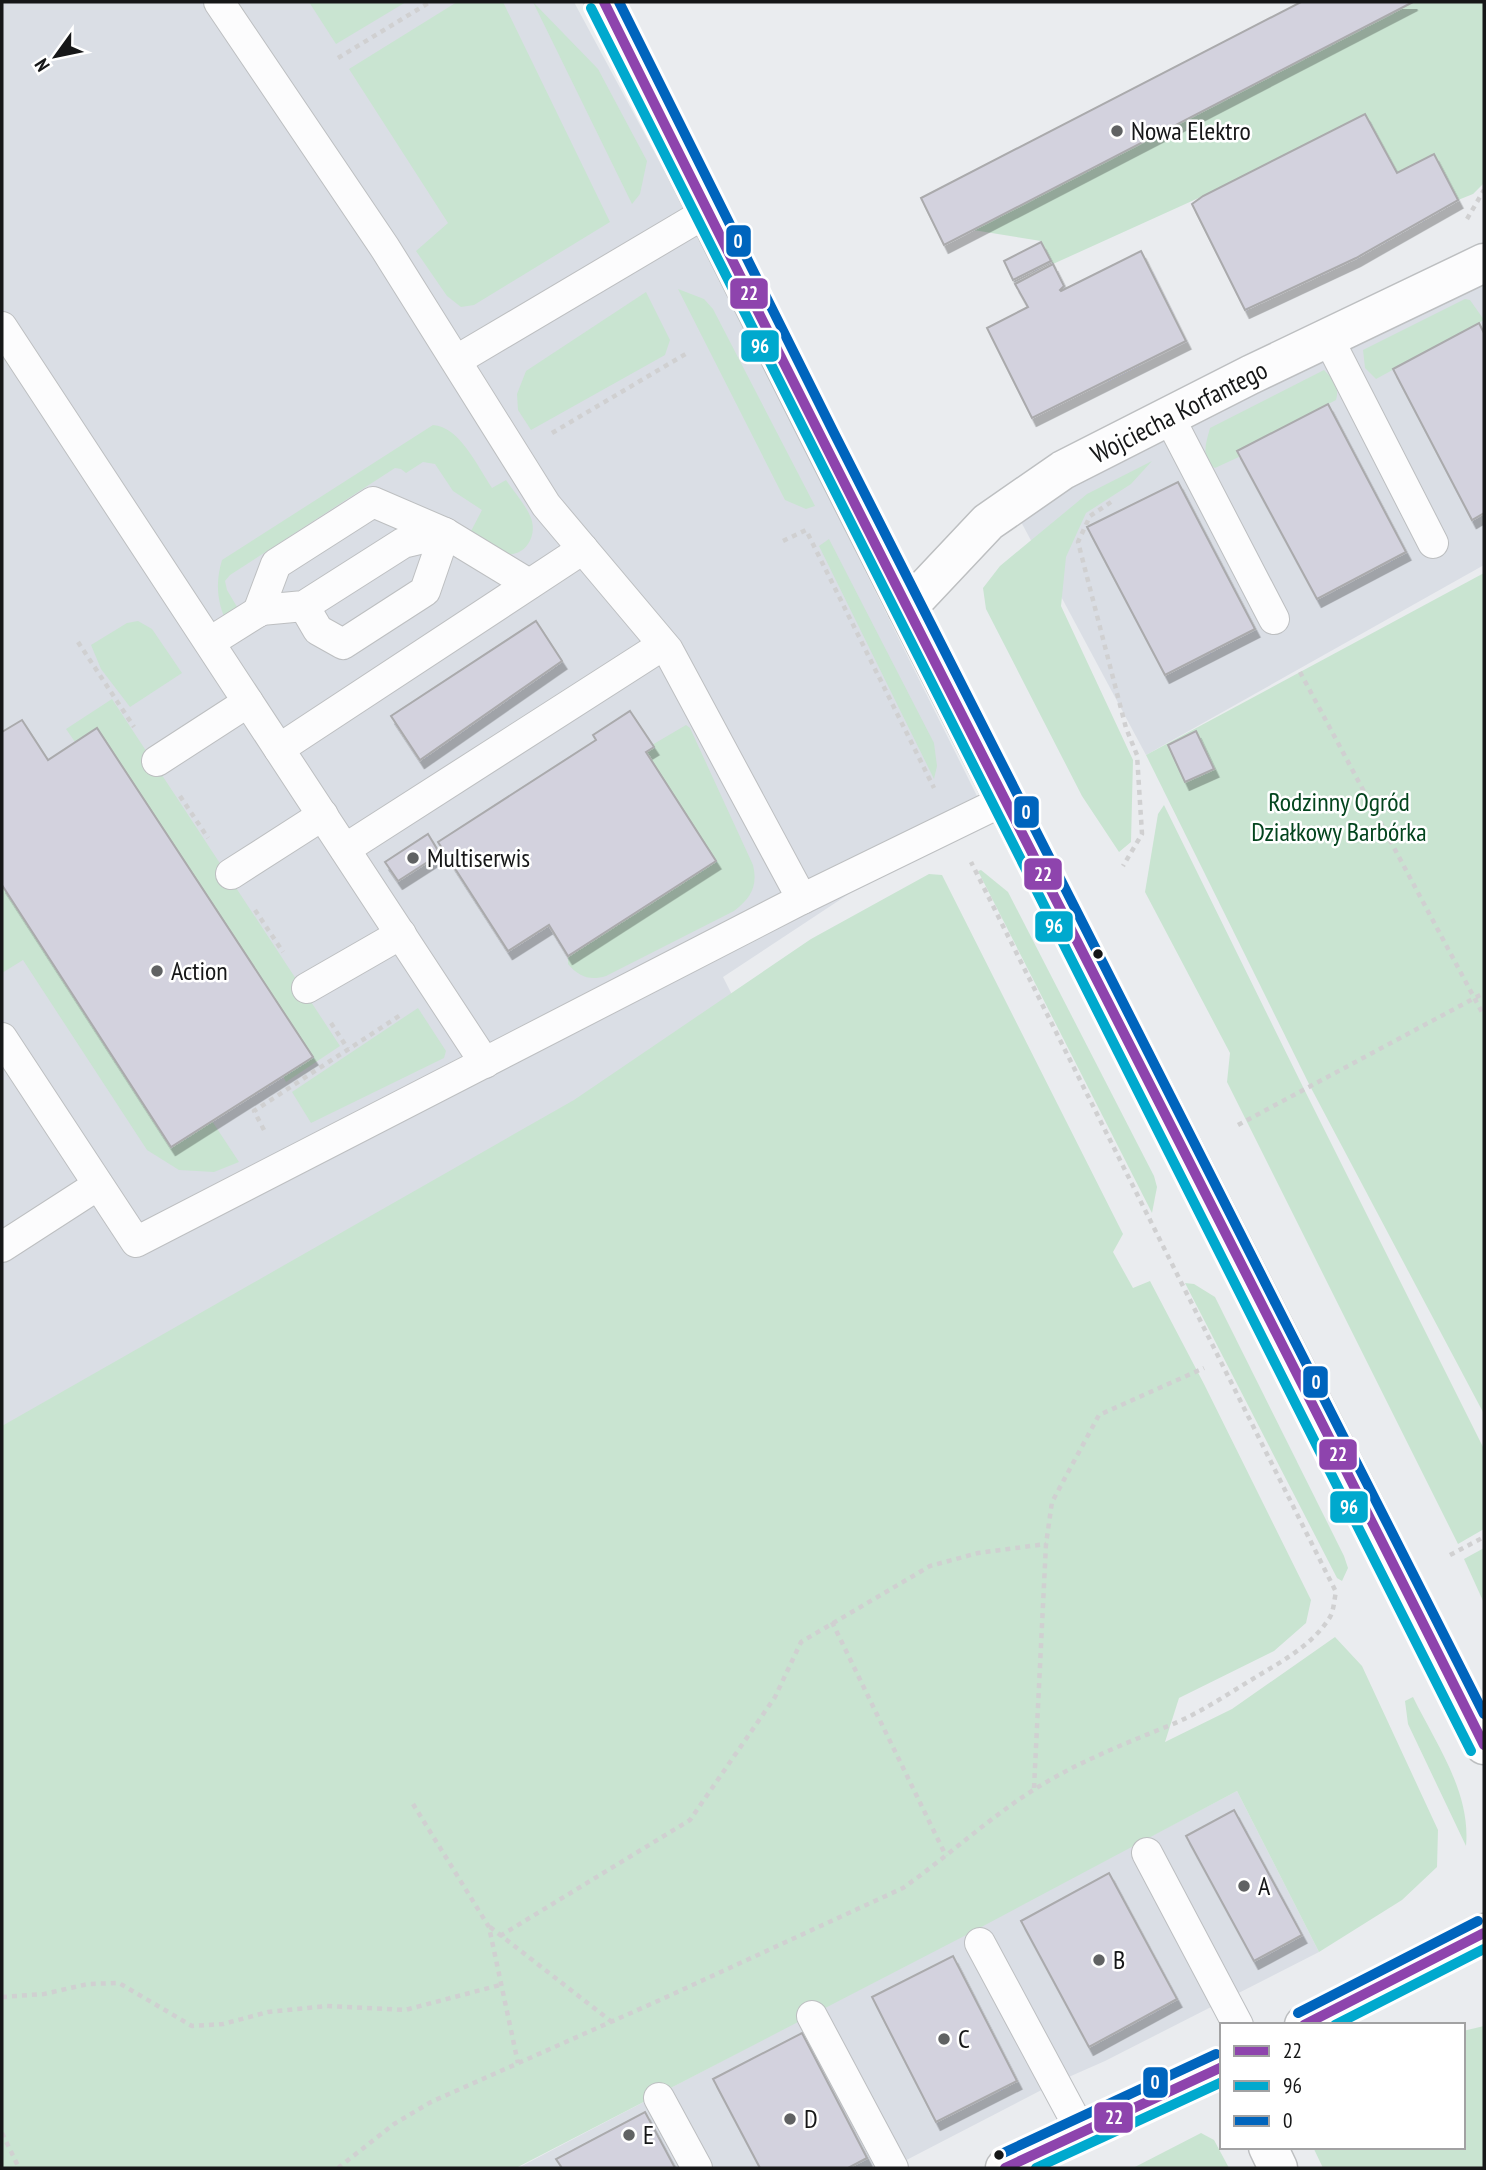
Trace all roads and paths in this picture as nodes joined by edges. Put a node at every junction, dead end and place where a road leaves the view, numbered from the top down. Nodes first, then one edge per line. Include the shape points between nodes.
1 (219, 2) edge
2 (430, 2) edge
3 (604, 2) edge
4 (338, 58) dead end
5 (707, 212) junction
6 (1482, 268) edge
7 (2, 327) edge
8 (1328, 338) junction
9 (689, 352) dead end
10 (457, 360) junction
11 (1168, 417) junction
12 (515, 455) junction
13 (1113, 500) dead end
14 (445, 533) junction
15 (783, 541) dead end
16 (1433, 542) dead end
17 (583, 549) junction
18 (529, 584) junction
19 (304, 606) junction
20 (907, 608) junction
21 (258, 612) junction
22 (1274, 619) dead end
23 (209, 642) junction
24 (663, 645) junction
25 (1300, 672) dead end
26 (248, 702) junction
27 (279, 748) junction
28 (157, 761) dead end
29 (1005, 800) junction
30 (323, 816) junction
31 (953, 826) junction
32 (345, 849) junction
33 (1123, 866) dead end
34 (231, 874) dead end
35 (802, 899) junction
36 (401, 934) junction
37 (307, 988) dead end
38 (438, 991) junction
39 (1484, 993) edge
40 (1474, 998) junction
41 (1484, 1017) edge
42 (2, 1038) edge
43 (485, 1063) junction
44 (1238, 1125) dead end
45 (284, 1166) junction
46 (97, 1185) junction
47 (2, 1247) edge
48 (1204, 1368) dead end
49 (1484, 1537) edge
50 (1046, 1544) junction
51 (1450, 1555) dead end
52 (832, 1622) junction
53 (1484, 1745) edge
54 (1034, 1789) junction
55 (413, 1804) dead end
56 (1146, 1853) dead end
57 (946, 1856) junction
58 (489, 1927) junction
59 (1484, 1933) edge
60 (500, 1936) junction
61 (980, 1943) dead end
62 (500, 1985) junction
63 (2, 1997) edge
64 (812, 2017) dead end
65 (612, 2021) junction
66 (1237, 2023) edge
67 (1308, 2023) edge
68 (518, 2063) junction
69 (1220, 2068) edge
70 (659, 2098) dead end
71 (1081, 2131) junction
72 (2, 2133) edge
73 (1269, 2149) edge
74 (19, 2168) edge
75 (338, 2168) edge
76 (697, 2168) edge
77 (893, 2168) edge
78 (1004, 2168) edge
79 (1278, 2168) edge

1 - 10 lane
2 - 4 path
3 - 5 street
5 - 10 lane
5 - 20 street
6 - 8 street, Wojciecha Korfantego
7 - 23 lane
8 - 11 street, Wojciecha Korfantego
8 - 16 lane
9 - 12 path
10 - 12 lane
11 - 20 street, Wojciecha Korfantego via 1063,470 988,522
11 - 22 lane
12 - 17 lane via 546,505
13 - 33 path via 1090,516 1078,542 1137,755 1142,834
14 - 18 lane
14 - 19 lane via 402,543
14 - 19 lane via 425,591 344,644 318,630
14 - 21 lane via 373,502 276,564
15 - 31 path via 806,530
17 - 18 lane
17 - 24 lane
18 - 27 lane
19 - 21 lane
20 - 29 street
21 - 23 lane
23 - 26 lane
24 - 32 lane
24 - 35 lane
25 - 40 path
26 - 27 lane
26 - 28 lane
27 - 30 lane
29 - 31 lane
29 - 53 street
30 - 32 lane
30 - 34 lane
31 - 35 lane
31 - 54 path via 1336,1592 1331,1616 1295,1653 1175,1723
32 - 36 lane
35 - 43 lane
36 - 37 lane
36 - 38 lane
38 - 43 lane
38 - 45 path via 254,1111
39 - 40 path
40 - 41 path
40 - 44 path
42 - 46 lane
43 - 45 lane
45 - 46 lane via 136,1242
46 - 47 lane
48 - 50 path via 1098,1415 1052,1502
49 - 51 path
50 - 52 path via 978,1553 930,1566
50 - 54 path
52 - 57 path
52 - 60 path via 801,1642 775,1697 690,1820
54 - 57 path
55 - 58 path
56 - 66 lane
57 - 65 path via 903,1888
58 - 60 path
58 - 62 path
59 - 67 street
60 - 65 path
61 - 71 lane
62 - 63 path via 405,2010 327,2006 192,2026 119,1983
62 - 68 path
64 - 77 lane
65 - 68 path
68 - 75 path via 394,2124
69 - 71 street
70 - 76 lane
71 - 78 street
72 - 74 path
73 - 79 street

